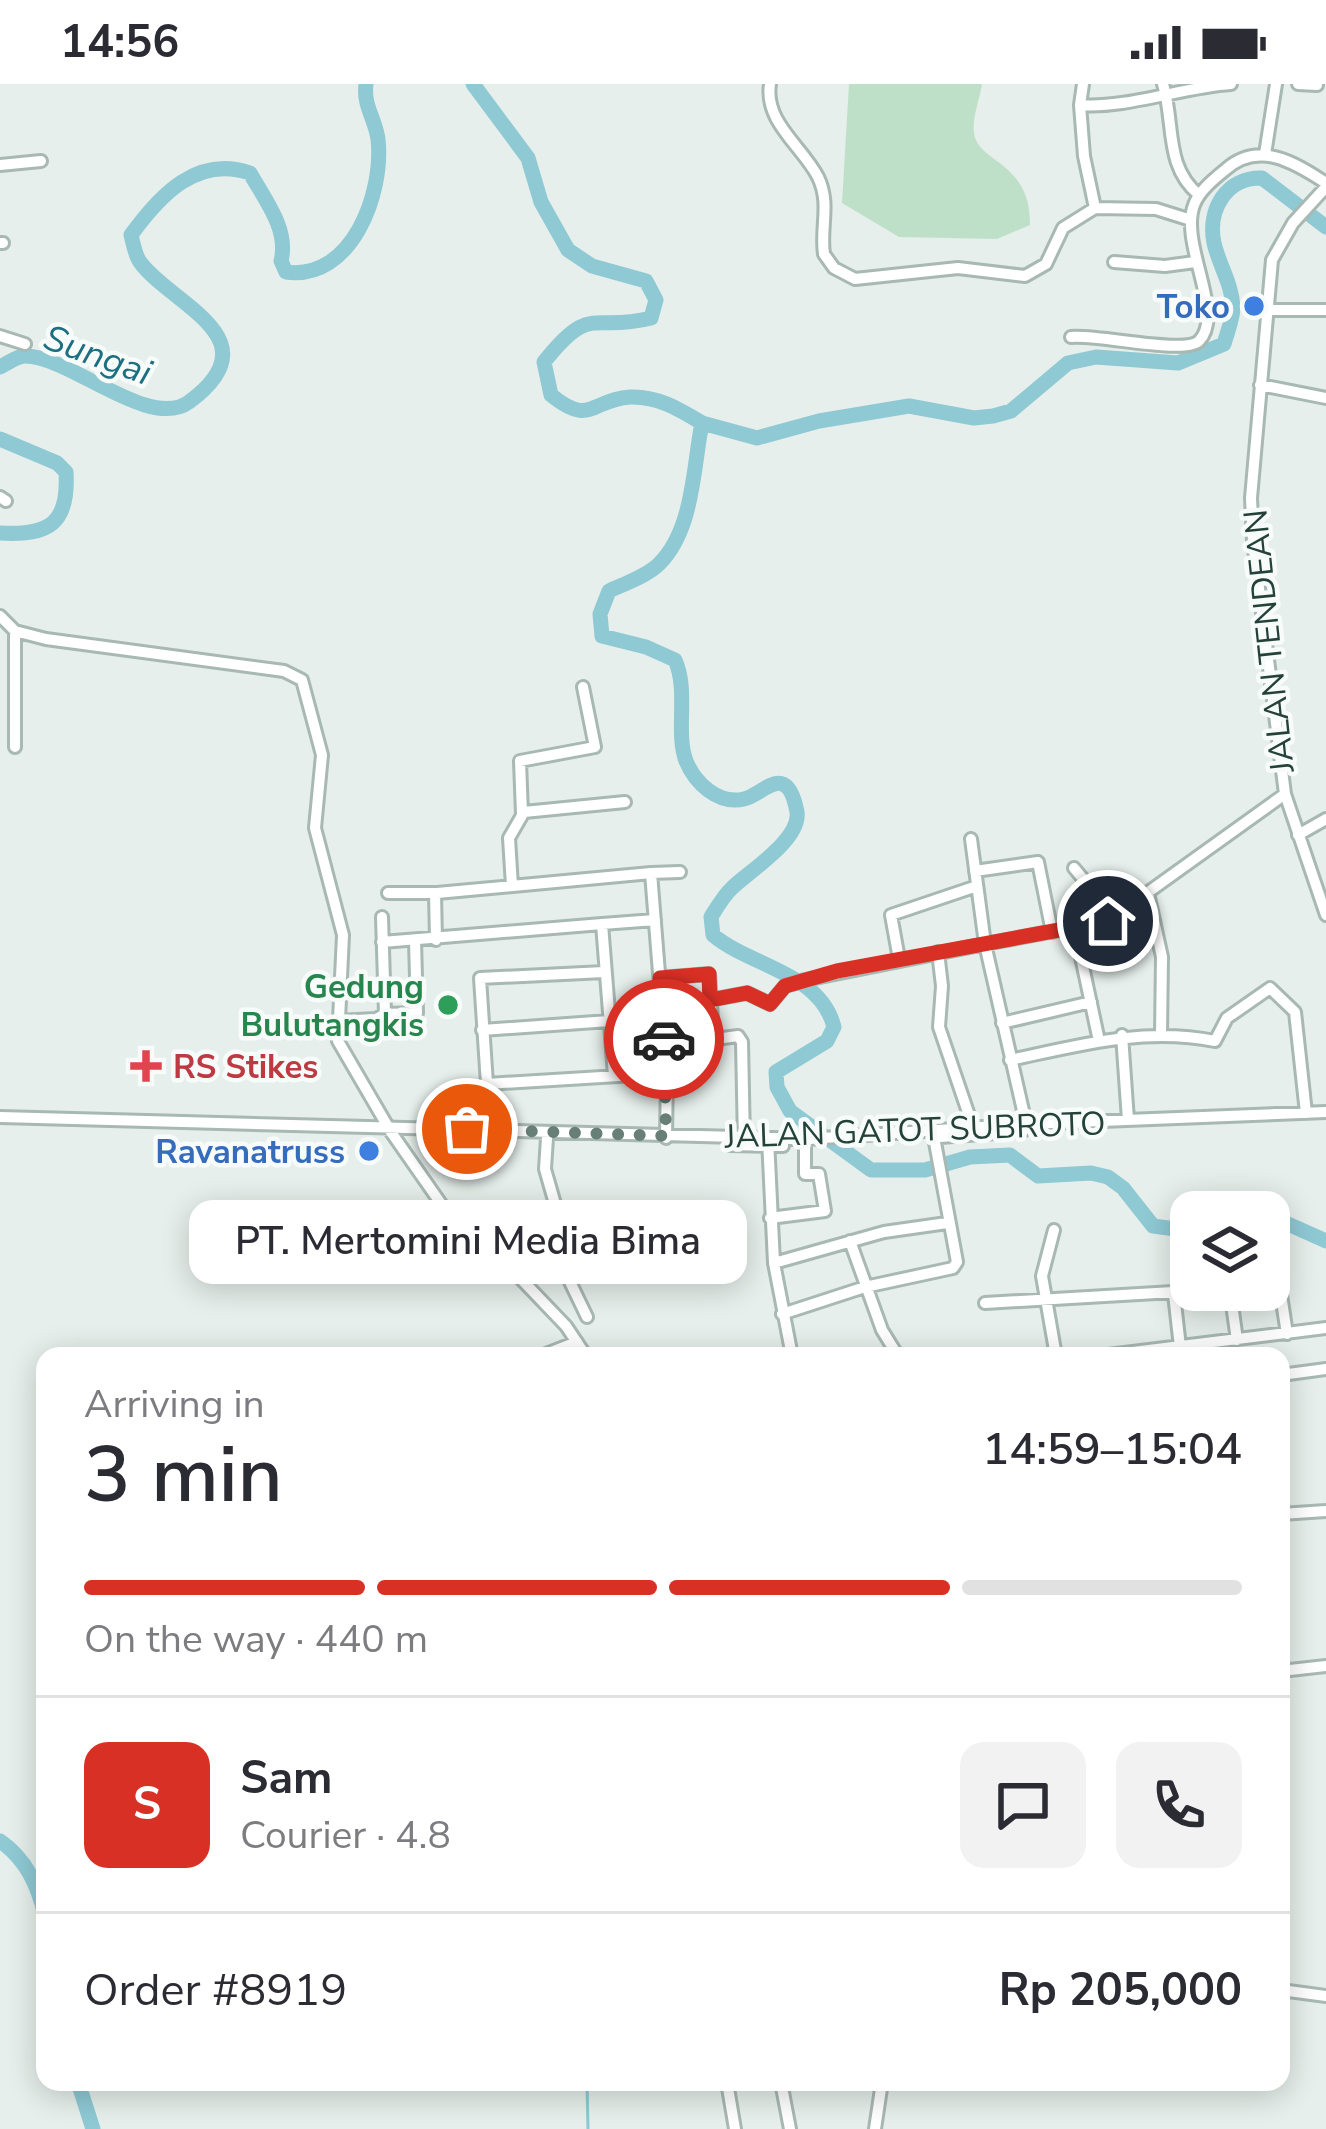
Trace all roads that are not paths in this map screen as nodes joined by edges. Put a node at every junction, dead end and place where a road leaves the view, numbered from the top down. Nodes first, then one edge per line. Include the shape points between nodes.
1 (770, 84) edge
2 (1083, 84) edge
3 (1231, 84) edge
4 (1276, 84) edge
5 (1298, 84) edge
6 (1209, 85) edge
7 (1317, 85) edge
8 (1164, 88) edge
9 (1080, 105) junction
10 (1265, 154) junction
11 (41, 161) dead end
12 (0, 165) edge
13 (1324, 188) edge
14 (1199, 195) junction
15 (1095, 208) junction
16 (1191, 220) junction
17 (1114, 262) dead end
18 (1195, 262) junction
19 (1266, 310) junction
20 (1326, 310) edge
21 (0, 336) edge
22 (1071, 337) dead end
23 (25, 344) dead end
24 (1260, 385) junction
25 (1326, 398) edge
26 (0, 616) edge
27 (15, 631) junction
28 (583, 687) dead end
29 (15, 747) dead end
30 (1285, 794) junction
31 (625, 802) dead end
32 (522, 814) junction
33 (1326, 819) edge
34 (1298, 835) junction
35 (971, 839) dead end
36 (1326, 864) edge
37 (1074, 868) dead end
38 (975, 871) junction
39 (1310, 871) junction
40 (680, 872) dead end
41 (651, 873) junction
42 (512, 886) junction
43 (977, 886) junction
44 (388, 893) dead end
45 (435, 893) junction
46 (1148, 893) junction
47 (1326, 915) edge
48 (382, 917) dead end
49 (656, 920) junction
50 (1104, 922) junction
51 (602, 925) junction
52 (1076, 929) junction
53 (1052, 932) junction
54 (436, 940) junction
55 (415, 941) junction
56 (382, 942) junction
57 (985, 944) junction
58 (938, 952) junction
59 (899, 959) junction
60 (604, 972) junction
61 (660, 978) junction
62 (710, 1000) junction
63 (1090, 1003) junction
64 (385, 1014) junction
65 (337, 1021) junction
66 (610, 1021) junction
67 (1002, 1023) junction
68 (482, 1030) junction
69 (1161, 1034) junction
70 (1122, 1035) junction
71 (1099, 1041) junction
72 (1010, 1060) junction
73 (667, 1073) junction
74 (614, 1075) junction
75 (1306, 1113) junction
76 (1326, 1116) edge
77 (0, 1120) edge
78 (1128, 1120) junction
79 (1175, 1122) junction
80 (973, 1127) junction
81 (1027, 1128) junction
82 (389, 1129) junction
83 (547, 1138) junction
84 (666, 1139) junction
85 (831, 1141) junction
86 (743, 1142) junction
87 (808, 1142) junction
88 (934, 1142) junction
89 (768, 1143) junction
90 (819, 1174) junction
91 (836, 1174) dead end
92 (770, 1218) junction
93 (947, 1223) junction
94 (1054, 1229) dead end
95 (850, 1241) junction
96 (774, 1263) junction
97 (865, 1287) junction
98 (1170, 1294) edge
99 (1043, 1298) junction
100 (985, 1303) dead end
101 (1176, 1311) edge
102 (1233, 1311) edge
103 (1284, 1311) edge
104 (782, 1314) junction
105 (586, 1317) dead end
106 (1326, 1328) edge
107 (1287, 1334) junction
108 (1237, 1340) junction
109 (577, 1342) junction
110 (564, 1347) edge
111 (580, 1347) edge
112 (790, 1347) edge
113 (892, 1347) edge
114 (1054, 1347) edge
115 (1180, 1347) joint
116 (1326, 1370) edge
117 (1290, 1374) edge
118 (1326, 1510) edge
119 (1290, 1513) edge
120 (1326, 1666) edge
121 (1290, 1670) edge
122 (1290, 1991) edge
123 (1326, 1996) edge
124 (729, 2091) edge
125 (784, 2091) edge
126 (881, 2091) edge
127 (735, 2129) edge
128 (790, 2129) edge
129 (875, 2129) edge

1 - 15 street via 774,116 826,200 824,254 845,275 869,280 958,268 1025,276 1046,264 1063,228
2 - 9 street
3 - 6 street
4 - 10 street
5 - 7 street
6 - 8 street
8 - 9 street
8 - 14 street via 1176,166
9 - 15 street
10 - 13 street via 1304,169
10 - 14 street via 1242,158
11 - 12 street
13 - 19 street, JALAN TENDEAN via 1272,260
14 - 16 street
15 - 16 street via 1156,209
16 - 18 street
17 - 18 street
18 - 22 street via 1207,309 1197,344
19 - 20 street
19 - 24 street, JALAN TENDEAN
21 - 23 street
24 - 25 street
24 - 30 street, JALAN TENDEAN via 1253,542
26 - 27 street
27 - 29 street
27 - 65 street via 284,670 302,680 322,755 315,828 343,935
28 - 32 street via 595,748 520,761
30 - 34 street, JALAN TENDEAN
30 - 46 street
31 - 32 street
32 - 42 street via 509,838
33 - 34 street
34 - 39 street, JALAN TENDEAN
35 - 38 street
36 - 39 street
37 - 50 street
38 - 43 street
38 - 53 street via 1038,862
39 - 47 street, JALAN TENDEAN
40 - 41 street
41 - 42 street
41 - 49 street
42 - 45 street
43 - 57 street
43 - 59 street via 891,915
44 - 45 street
45 - 54 street
46 - 50 street
46 - 69 street via 1162,957
48 - 56 street
49 - 51 street
49 - 61 street
50 - 52 street
51 - 54 street
51 - 60 street
52 - 53 street
52 - 63 street
53 - 57 street
54 - 55 street
55 - 56 street
55 - 64 street via 417,1013
56 - 64 street
57 - 58 street
57 - 67 street
58 - 59 street
58 - 80 street via 939,1027
59 - 62 street via 785,986 770,1004 747,993
60 - 66 street
60 - 68 street via 480,978
61 - 62 street via 709,974
61 - 73 street
62 - 86 street via 713,1034 742,1042
63 - 67 street
63 - 71 street
64 - 65 street
65 - 82 street via 344,1056
66 - 68 street
66 - 74 street
67 - 72 street
68 - 74 street via 487,1084
69 - 70 street
69 - 75 street via 1215,1041 1227,1018 1272,989 1294,1009
70 - 71 street
70 - 78 street
71 - 72 street
72 - 81 street
73 - 74 street
73 - 84 street
75 - 76 street, JALAN GATOT SUBROTO
75 - 79 street, JALAN GATOT SUBROTO
76 - 79 street, JALAN GATOT SUBROTO
77 - 82 street, JALAN GATOT SUBROTO
78 - 79 street, JALAN GATOT SUBROTO
78 - 81 street, JALAN GATOT SUBROTO
79 - 81 street, JALAN GATOT SUBROTO
80 - 81 street, JALAN GATOT SUBROTO
80 - 85 street, JALAN GATOT SUBROTO
81 - 88 street, JALAN GATOT SUBROTO
82 - 83 street, JALAN GATOT SUBROTO
82 - 84 street, JALAN GATOT SUBROTO
82 - 109 street via 460,1231 500,1257
83 - 84 street, JALAN GATOT SUBROTO
83 - 105 street via 559,1259
84 - 86 street, JALAN GATOT SUBROTO
85 - 87 street, JALAN GATOT SUBROTO
85 - 88 street, JALAN GATOT SUBROTO
86 - 89 street, JALAN GATOT SUBROTO
87 - 89 street, JALAN GATOT SUBROTO
87 - 90 street via 805,1174
88 - 93 street
89 - 92 street
90 - 91 street
90 - 92 street via 825,1210
92 - 96 street
93 - 95 street
93 - 97 street via 953,1268
94 - 99 street
95 - 96 street
95 - 97 street
96 - 104 street
97 - 104 street
97 - 113 street
98 - 99 street
99 - 100 street
99 - 114 street
101 - 115 street
102 - 108 street
103 - 107 street
104 - 112 street
106 - 107 street
107 - 108 street
108 - 115 street
109 - 110 street
109 - 111 street
116 - 117 street
118 - 119 street
120 - 121 street
122 - 123 street
124 - 127 street
125 - 128 street
126 - 129 street

